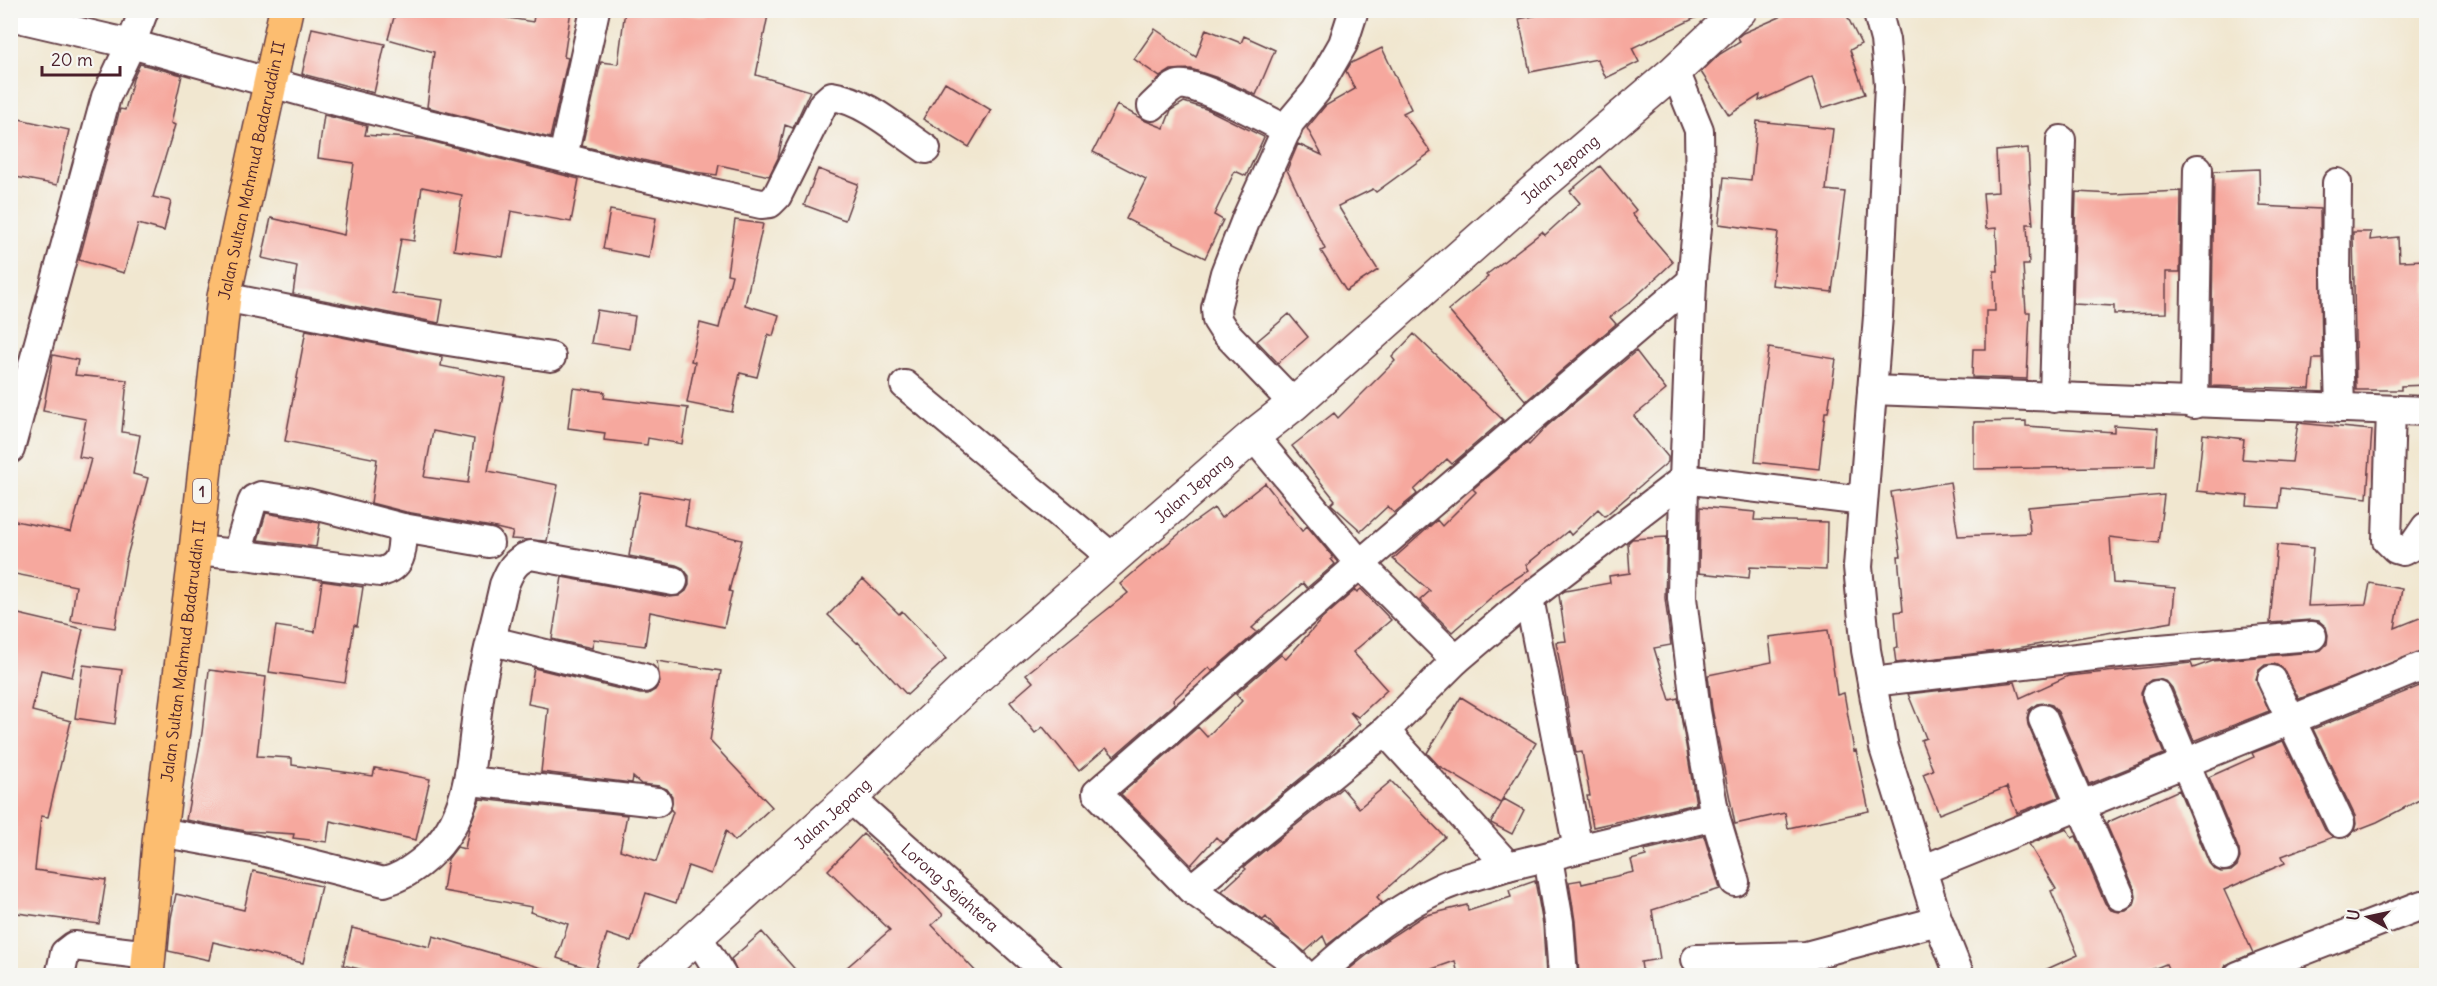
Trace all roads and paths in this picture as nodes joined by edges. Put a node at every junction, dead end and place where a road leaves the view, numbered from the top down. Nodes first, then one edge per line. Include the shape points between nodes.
1 (144, 10) edge
2 (286, 10) edge
3 (596, 10) edge
4 (1740, 10) edge
5 (1877, 10) edge
6 (1353, 13) dead end
7 (10, 16) edge
8 (131, 44) junction
9 (1675, 71) junction
10 (270, 82) junction
11 (1152, 106) dead end
12 (1287, 130) junction
13 (2061, 140) dead end
14 (926, 148) dead end
15 (563, 157) junction
16 (2198, 169) dead end
17 (2337, 183) dead end
18 (1692, 281) junction
19 (224, 297) junction
20 (551, 357) dead end
21 (905, 385) dead end
22 (1872, 390) junction
23 (2054, 398) junction
24 (1294, 404) junction
25 (2194, 404) junction
26 (2340, 408) junction
27 (2391, 410) junction
28 (2427, 411) edge
29 (1252, 435) junction
30 (10, 449) edge
31 (1684, 479) junction
32 (1863, 501) junction
33 (2427, 526) edge
34 (403, 528) junction
35 (489, 543) dead end
36 (196, 550) junction
37 (237, 554) junction
38 (1113, 558) junction
39 (1360, 564) junction
40 (673, 581) dead end
41 (1529, 598) junction
42 (2312, 636) dead end
43 (492, 641) junction
44 (1456, 660) junction
45 (2427, 665) edge
46 (644, 678) dead end
47 (2272, 680) dead end
48 (1872, 682) junction
49 (2157, 695) dead end
50 (2043, 719) dead end
51 (2292, 719) junction
52 (1385, 731) junction
53 (2184, 763) junction
54 (470, 781) junction
55 (850, 798) junction
56 (657, 802) dead end
57 (2080, 805) junction
58 (1715, 816) junction
59 (2340, 823) dead end
60 (160, 832) junction
61 (1578, 849) junction
62 (2224, 856) dead end
63 (1548, 858) junction
64 (1508, 866) junction
65 (1922, 870) junction
66 (1735, 882) dead end
67 (1191, 889) junction
68 (2120, 897) dead end
69 (2422, 905) dead end
70 (1938, 921) junction
71 (697, 936) junction
72 (1696, 959) dead end
73 (148, 965) edge
74 (60, 975) edge
75 (653, 975) edge
76 (722, 975) edge
77 (1050, 975) edge
78 (1306, 975) edge
79 (1317, 975) edge
80 (1563, 975) edge
81 (1960, 975) edge
82 (2238, 975) edge

1 - 8 street
2 - 10 highway, Jalan Sultan Mahmud Badaruddin II / 1
3 - 15 street
4 - 9 street, Jalan Jepang
5 - 22 street via 1885,40 1889,85
6 - 12 street via 1343,44 1316,91
7 - 8 street
8 - 10 street
8 - 30 street via 106,97
9 - 18 street via 1699,130 1700,195
9 - 24 street, Jalan Jepang
10 - 15 street
10 - 19 highway, Jalan Sultan Mahmud Badaruddin II / 1
11 - 12 street via 1168,91 1186,84
12 - 24 street via 1247,217 1216,308 1224,331
13 - 23 street
14 - 15 street via 866,109 832,96 823,104 770,203
16 - 25 street
17 - 26 street
18 - 31 street
18 - 39 street
19 - 20 street via 429,338
19 - 36 highway, Jalan Sultan Mahmud Badaruddin II / 1
21 - 38 street
22 - 23 street
22 - 32 street
23 - 25 street
24 - 29 street, Jalan Jepang
25 - 26 street
26 - 27 street
27 - 28 street
27 - 33 street via 2387,540 2403,551 2414,546
29 - 38 street, Jalan Jepang
29 - 39 street
31 - 32 street
31 - 41 street
31 - 58 street via 1682,598 1696,711
32 - 48 street via 1858,567
34 - 35 street
34 - 37 street via 398,559 390,570 380,572
34 - 37 street via 307,503 261,496 252,503
36 - 37 street
36 - 60 highway, Jalan Sultan Mahmud Badaruddin II / 1
38 - 55 street, Jalan Jepang via 978,676
39 - 44 street
39 - 67 street via 1097,793
40 - 43 street via 531,555 520,559 509,571
41 - 44 street
41 - 61 street
42 - 48 street via 2136,651
43 - 46 street
43 - 54 street via 480,692
44 - 52 street
45 - 51 street
47 - 51 street
48 - 65 street via 1884,748
49 - 53 street
50 - 57 street
51 - 53 street
51 - 59 street
52 - 64 street
52 - 67 street
53 - 57 street
53 - 62 street
54 - 56 street
54 - 60 street via 454,824 433,852 404,875 384,882 253,849
55 - 71 street, Jalan Jepang
55 - 77 street, Lorong Sejahtera
57 - 65 street
57 - 68 street
58 - 61 street
58 - 66 street
60 - 73 highway, Jalan Sultan Mahmud Badaruddin II / 1
61 - 63 street
63 - 64 street
63 - 80 street
64 - 79 street via 1443,886 1406,906
65 - 70 street
67 - 78 street via 1286,956
69 - 82 street
70 - 72 street via 1806,956
70 - 81 street
71 - 75 street, Jalan Jepang
71 - 76 street
73 - 74 street via 74,946 65,953

